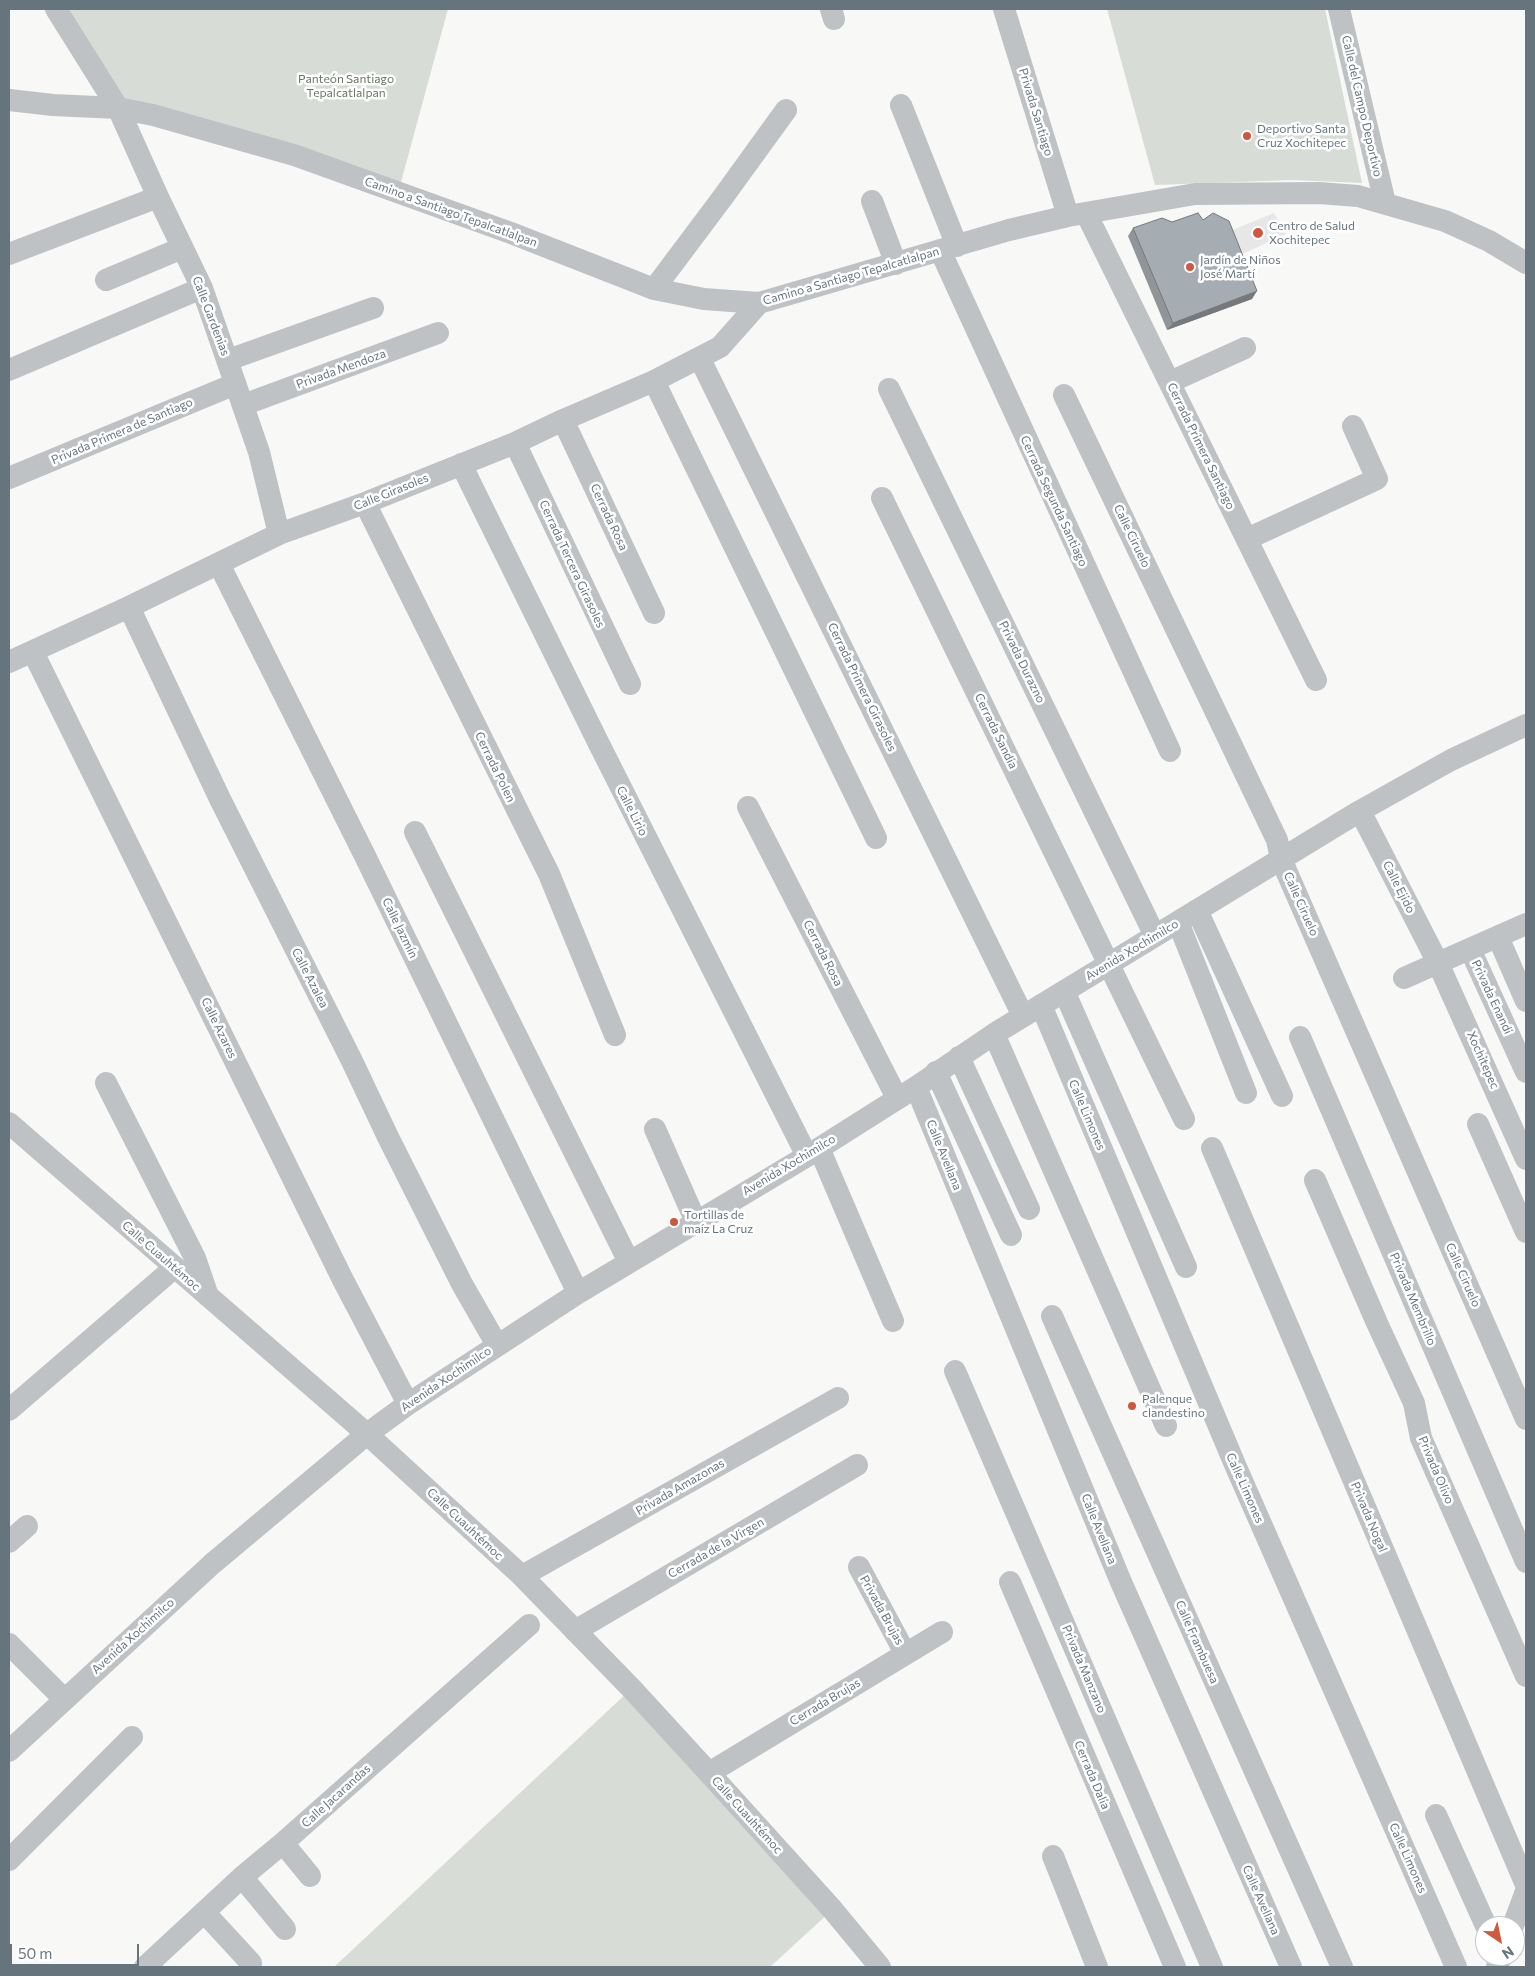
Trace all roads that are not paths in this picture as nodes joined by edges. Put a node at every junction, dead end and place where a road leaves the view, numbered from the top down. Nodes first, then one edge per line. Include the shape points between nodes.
1 (56, 9) edge
2 (1004, 9) edge
3 (1338, 9) edge
4 (9, 100) edge
5 (902, 105) dead end
6 (118, 108) junction
7 (786, 110) dead end
8 (158, 197) junction
9 (872, 201) dead end
10 (1385, 204) junction
11 (1077, 215) junction
12 (182, 248) junction
13 (948, 248) junction
14 (9, 254) edge
15 (1526, 263) edge
16 (896, 264) junction
17 (106, 280) dead end
18 (202, 288) junction
19 (654, 289) junction
20 (758, 303) junction
21 (373, 308) dead end
22 (438, 333) dead end
23 (1245, 348) dead end
24 (700, 359) junction
25 (228, 360) junction
26 (9, 370) edge
27 (654, 381) junction
28 (1170, 382) junction
29 (235, 384) junction
30 (889, 388) dead end
31 (1064, 395) dead end
32 (243, 405) junction
33 (563, 420) junction
34 (1353, 426) dead end
35 (515, 444) junction
36 (461, 464) junction
37 (9, 478) edge
38 (882, 498) dead end
39 (365, 503) junction
40 (279, 534) junction
41 (1247, 539) junction
42 (220, 564) junction
43 (129, 608) junction
44 (654, 613) dead end
45 (32, 652) junction
46 (9, 662) edge
47 (1316, 680) dead end
48 (630, 684) dead end
49 (1526, 725) edge
50 (1170, 751) dead end
51 (748, 808) dead end
52 (1360, 811) junction
53 (415, 832) dead end
54 (876, 838) dead end
55 (1281, 859) junction
56 (1188, 916) junction
57 (1526, 924) edge
58 (1154, 936) junction
59 (1498, 936) junction
60 (1470, 949) junction
61 (1438, 963) junction
62 (1109, 964) junction
63 (1404, 978) dead end
64 (1064, 991) junction
65 (1526, 1001) edge
66 (1032, 1011) junction
67 (994, 1034) junction
68 (615, 1035) dead end
69 (1300, 1037) dead end
70 (959, 1057) junction
71 (936, 1072) junction
72 (1526, 1072) edge
73 (106, 1083) dead end
74 (916, 1086) junction
75 (1246, 1093) dead end
76 (1282, 1096) dead end
77 (897, 1098) junction
78 (1184, 1119) dead end
79 (9, 1123) edge
80 (1478, 1124) dead end
81 (655, 1129) dead end
82 (1212, 1148) dead end
83 (813, 1152) junction
84 (1526, 1158) edge
85 (1315, 1180) dead end
86 (1029, 1209) dead end
87 (696, 1222) junction
88 (1526, 1232) edge
89 (1011, 1236) dead end
90 (629, 1262) junction
91 (1186, 1267) dead end
92 (174, 1268) junction
93 (578, 1293) junction
94 (208, 1297) junction
95 (1052, 1316) dead end
96 (893, 1321) dead end
97 (497, 1345) junction
98 (955, 1371) dead end
99 (838, 1398) dead end
100 (408, 1404) junction
101 (9, 1410) edge
102 (1526, 1419) edge
103 (1166, 1426) dead end
104 (368, 1434) junction
105 (857, 1465) dead end
106 (27, 1526) dead end
107 (9, 1542) edge
108 (1526, 1562) edge
109 (859, 1567) dead end
110 (522, 1576) junction
111 (1010, 1582) dead end
112 (529, 1625) dead end
113 (575, 1631) junction
114 (942, 1632) dead end
115 (9, 1644) edge
116 (905, 1653) junction
117 (1526, 1676) edge
118 (64, 1699) junction
119 (132, 1737) dead end
120 (9, 1750) edge
121 (709, 1773) junction
122 (1436, 1815) dead end
123 (283, 1843) junction
124 (1053, 1856) dead end
125 (9, 1860) edge
126 (310, 1876) dead end
127 (242, 1878) junction
128 (1526, 1885) edge
129 (1526, 1891) edge
130 (204, 1912) junction
131 (1481, 1916) edge
132 (1517, 1916) edge
133 (285, 1929) dead end
134 (251, 1963) dead end
135 (145, 1967) edge
136 (880, 1967) edge
137 (1097, 1967) edge
138 (1175, 1967) edge
139 (1212, 1967) edge
140 (1291, 1967) edge
141 (1342, 1967) edge
142 (1456, 1967) edge

1 - 6 street, Calle Gardenias
2 - 11 street, Privada Santiago
3 - 10 street, Calle del Campo Deportivo
4 - 6 street, Camino a Santiago Tepalcatlalpan
5 - 13 street, Cerrada Segunda Santiago
6 - 8 street, Calle Gardenias
6 - 19 street, Camino a Santiago Tepalcatlalpan via 294,156 512,233
7 - 19 street
8 - 12 street, Calle Gardenias
8 - 14 street
9 - 16 street
10 - 11 street, Camino a Santiago Tepalcatlalpan via 1358,196 1319,193 1196,194
10 - 15 street, Camino a Santiago Tepalcatlalpan via 1445,221
11 - 13 street, Camino a Santiago Tepalcatlalpan
11 - 28 street, Cerrada Primera Santiago
12 - 17 street
12 - 18 street, Calle Gardenias
13 - 16 street, Camino a Santiago Tepalcatlalpan
13 - 50 street, Cerrada Segunda Santiago
16 - 20 street, Camino a Santiago Tepalcatlalpan
18 - 25 street, Calle Gardenias
18 - 26 street
19 - 20 street, Camino a Santiago Tepalcatlalpan via 704,299
20 - 24 street, Calle Girasoles via 720,347
21 - 25 street
22 - 32 street, Privada Mendoza
23 - 28 street
24 - 27 street, Calle Girasoles
24 - 66 street, Cerrada Primera Girasoles
25 - 29 street, Calle Gardenias
27 - 33 street, Calle Girasoles
27 - 54 street
28 - 41 street, Cerrada Primera Santiago
29 - 32 street, Calle Gardenias
29 - 37 street, Privada Primera de Santiago
30 - 58 street, Privada Durazno
31 - 55 street, Calle Ciruelo via 1278,840
32 - 40 street, Calle Gardenias via 259,452
33 - 35 street, Calle Girasoles
33 - 44 street, Cerrada Rosa
34 - 41 street via 1377,478
35 - 36 street, Calle Girasoles
35 - 48 street, Cerrada Tercera Girasoles
36 - 39 street, Calle Girasoles
36 - 83 street, Calle Lirio via 602,751
38 - 62 street, Cerrada Sandia
39 - 40 street, Calle Girasoles
39 - 68 street, Cerrada Polen via 549,874
40 - 42 street, Calle Girasoles
41 - 47 street, Cerrada Primera Santiago
42 - 43 street, Calle Girasoles
42 - 93 street, Calle Jazmín
43 - 45 street, Calle Girasoles
43 - 97 street, Calle Azalea via 388,1137 462,1284
45 - 46 street, Calle Girasoles
45 - 100 street, Calle Azares via 343,1280
49 - 52 street, Avenida Xochimilco via 1451,760
51 - 77 street, Cerrada Rosa
52 - 55 street, Avenida Xochimilco
52 - 61 street, Calle Ejido
53 - 90 street
55 - 56 street, Avenida Xochimilco
55 - 102 street, Calle Ciruelo
56 - 58 street, Avenida Xochimilco
56 - 75 street
56 - 76 street
57 - 59 street
58 - 62 street, Avenida Xochimilco
59 - 60 street
59 - 65 street
60 - 61 street
60 - 72 street, Privada Enandi
61 - 63 street
61 - 84 street, Xochitepec
62 - 64 street, Avenida Xochimilco
62 - 78 street, Cerrada Sandia
64 - 66 street, Avenida Xochimilco
64 - 91 street
66 - 67 street, Avenida Xochimilco
66 - 142 street, Calle Limones
67 - 70 street, Avenida Xochimilco
67 - 103 street
69 - 108 street, Privada Membrillo
70 - 71 street, Avenida Xochimilco
70 - 86 street
71 - 74 street, Avenida Xochimilco
71 - 89 street
73 - 94 street via 194,1258
74 - 77 street, Avenida Xochimilco
74 - 140 street, Calle Avellana via 1121,1582
77 - 83 street, Avenida Xochimilco
79 - 92 street, Calle Cuauhtémoc
80 - 88 street
81 - 87 street
82 - 128 street, Privada Nogal
83 - 87 street, Avenida Xochimilco
83 - 96 street, Calle Lirio
85 - 117 street, Privada Olivo via 1414,1403 1421,1438
87 - 90 street, Avenida Xochimilco
90 - 93 street, Avenida Xochimilco
92 - 94 street, Calle Cuauhtémoc
92 - 101 street
93 - 97 street, Avenida Xochimilco
94 - 104 street, Calle Cuauhtémoc
95 - 141 street, Calle Frambuesa
97 - 100 street, Avenida Xochimilco
98 - 139 street, Privada Manzano
99 - 110 street, Privada Amazonas
100 - 104 street, Avenida Xochimilco
104 - 110 street, Calle Cuauhtémoc
104 - 118 street, Avenida Xochimilco via 212,1564
105 - 113 street, Cerrada de la Virgen
106 - 107 street
109 - 116 street, Privada Brujas
110 - 113 street, Calle Cuauhtémoc
111 - 138 street, Cerrada Dalia
112 - 123 street, Calle Jacarandas
113 - 121 street, Calle Cuauhtémoc
114 - 116 street, Cerrada Brujas
115 - 118 street
116 - 121 street, Cerrada Brujas
118 - 120 street, Avenida Xochimilco
119 - 125 street
121 - 136 street, Calle Cuauhtémoc
122 - 131 street
123 - 126 street
123 - 127 street, Calle Jacarandas
124 - 137 street
127 - 130 street, Calle Jacarandas
127 - 133 street
129 - 132 street
130 - 134 street
130 - 135 street, Calle Jacarandas

